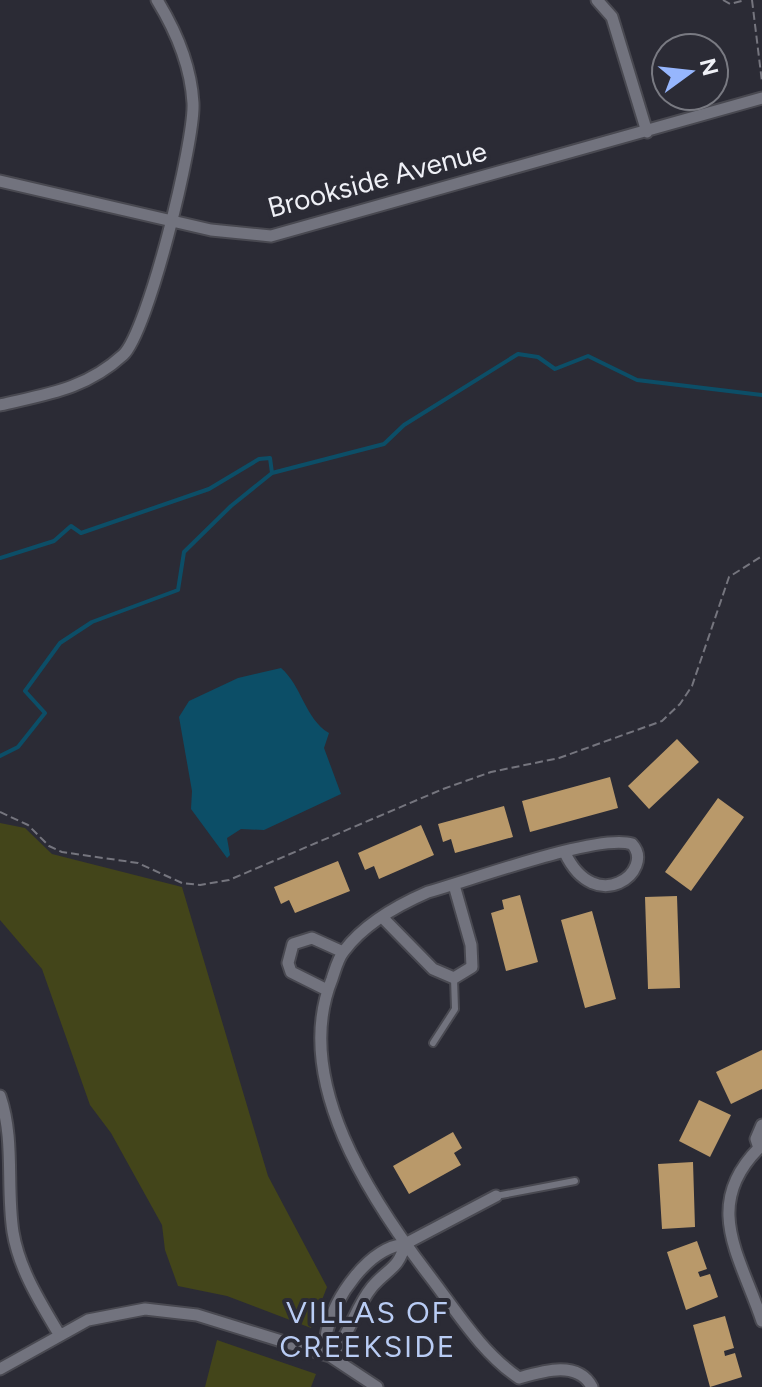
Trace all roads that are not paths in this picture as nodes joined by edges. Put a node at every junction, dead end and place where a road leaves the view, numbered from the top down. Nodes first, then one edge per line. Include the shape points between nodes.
1 (157, 0) edge
2 (597, 0) edge
3 (762, 98) edge
4 (647, 132) junction
5 (0, 181) edge
6 (170, 218) junction
7 (0, 405) edge
8 (565, 853) junction
9 (454, 885) junction
10 (382, 917) junction
11 (343, 952) junction
12 (454, 978) junction
13 (327, 990) junction
14 (433, 1043) dead end
15 (0, 1096) edge
16 (762, 1125) edge
17 (760, 1149) edge
18 (575, 1181) dead end
19 (496, 1196) joint
20 (405, 1244) junction
21 (762, 1321) edge
22 (59, 1334) junction
23 (330, 1356) junction
24 (0, 1369) edge
25 (519, 1382) edge
26 (377, 1387) edge
27 (592, 1387) edge

1 - 6 street via 185,59 193,100 191,144
2 - 4 street via 612,17
3 - 4 street, Brookside Avenue
4 - 6 street, Brookside Avenue via 271,236 211,230
5 - 6 street, Brookside Avenue
6 - 7 street via 152,292 126,353 82,385
8 - 8 street via 620,841 632,844 638,853 630,875 603,886 577,874
8 - 9 street
9 - 10 street via 408,901
9 - 12 street via 472,967
10 - 11 street
10 - 12 street via 433,969
11 - 13 street
11 - 13 street via 312,938 293,944 289,952 291,972
12 - 14 lane via 457,1003
13 - 20 street via 319,1034 330,1099 365,1180
15 - 22 street via 9,1137 13,1233 29,1283
16 - 17 street via 756,1139
17 - 21 street via 737,1172 727,1209 728,1230
18 - 19 lane
19 - 20 street
20 - 23 street via 400,1262 373,1286 345,1341
20 - 23 street via 391,1246 371,1261 339,1301 326,1334
20 - 25 street via 482,1345
22 - 23 street via 88,1320 155,1309 197,1315
22 - 24 street
23 - 26 street
25 - 27 street via 574,1370

